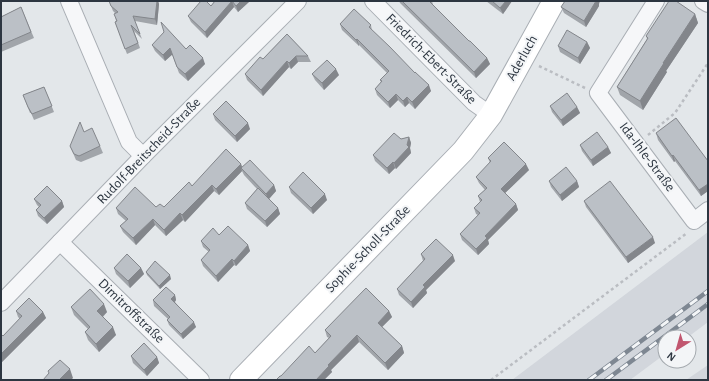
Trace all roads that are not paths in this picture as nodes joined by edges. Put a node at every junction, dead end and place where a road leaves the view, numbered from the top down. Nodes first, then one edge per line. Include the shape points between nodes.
1 (69, 1) edge
2 (298, 1) edge
3 (373, 1) edge
4 (554, 1) edge
5 (656, 1) edge
6 (703, 1) edge
7 (708, 4) edge
8 (491, 115) junction
9 (143, 156) junction
10 (708, 210) edge
11 (60, 242) junction
12 (1, 303) edge
13 (201, 380) edge
14 (241, 380) edge

1 - 9 street via 129,142
2 - 9 street, Rudolf-Breitscheid-Straße
3 - 8 street, Friedrich-Ebert-Straße via 474,103
4 - 8 street, Aderluch
5 - 10 street, Ida-Ihle-Straße via 598,94 694,221
6 - 7 street
8 - 14 street, Sophie-Scholl-Straße via 463,151
9 - 11 street, Rudolf-Breitscheid-Straße
11 - 12 street, Rudolf-Breitscheid-Straße
11 - 13 street, Dimitroffstraße

